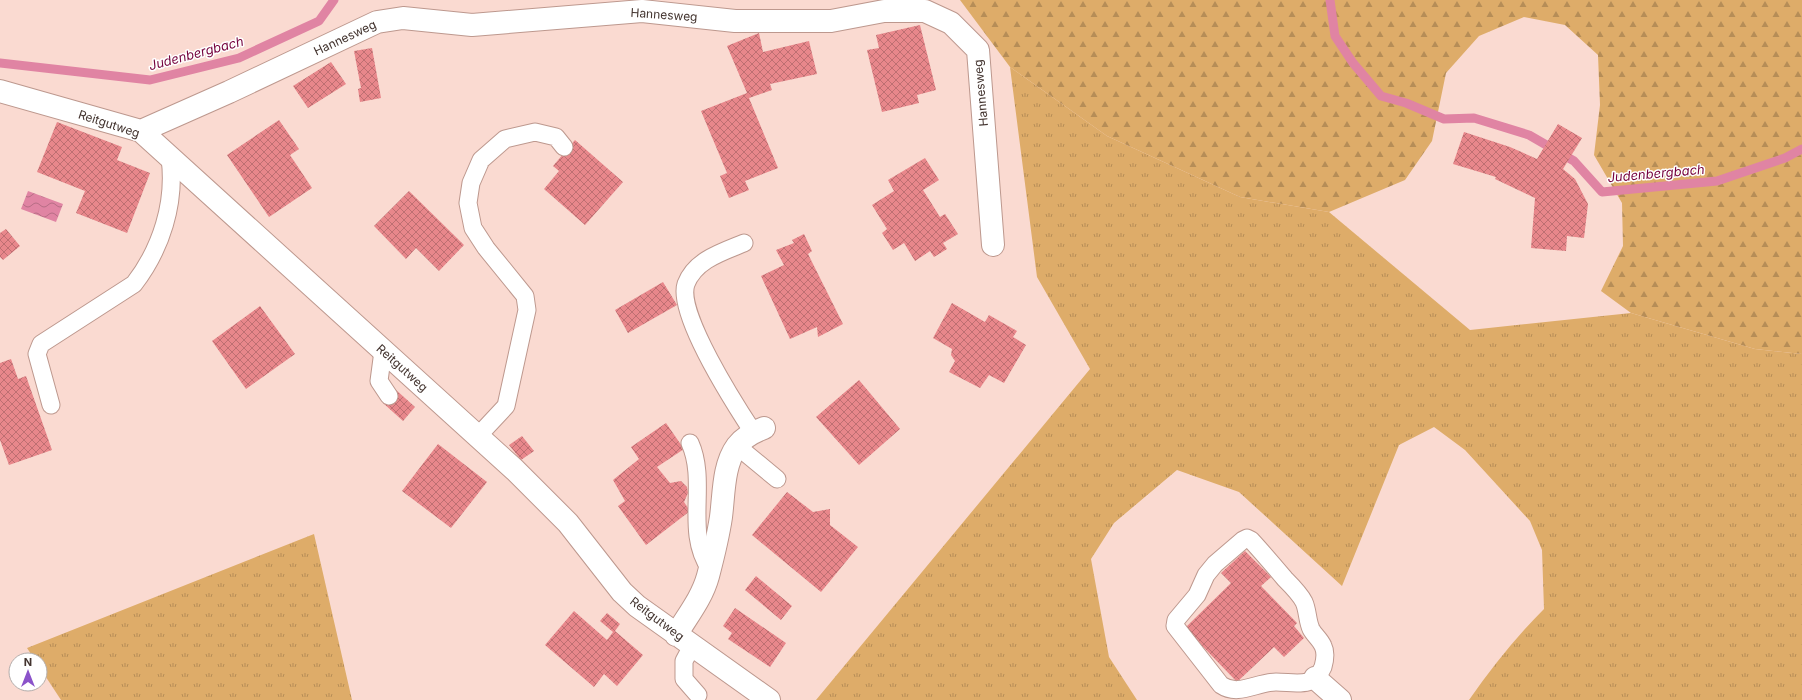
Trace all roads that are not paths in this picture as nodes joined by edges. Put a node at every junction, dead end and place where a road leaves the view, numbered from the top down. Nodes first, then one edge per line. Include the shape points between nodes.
1 (0, 92) edge
2 (141, 131) junction
3 (564, 147) dead end
4 (170, 158) junction
5 (744, 243) dead end
6 (993, 245) dead end
7 (383, 351) junction
8 (389, 396) dead end
9 (51, 405) dead end
10 (752, 435) junction
11 (478, 436) junction
12 (690, 443) dead end
13 (778, 479) dead end
14 (710, 569) junction
15 (684, 640) junction
16 (1315, 678) junction
17 (698, 695) dead end
18 (769, 700) edge
19 (1340, 700) edge

1 - 2 street, Reitgutweg
2 - 4 street, Reitgutweg
2 - 6 street, Hannesweg via 378,22 403,18 472,25 642,11 735,21 831,21 884,11 925,11 950,23 978,50
3 - 11 lane via 556,137 535,132 505,139 481,160 471,184 468,203 473,228 525,296 527,310 506,406
4 - 7 street, Reitgutweg
4 - 9 lane via 173,176 165,223 158,247 145,270 134,284 41,344 38,354
5 - 10 lane via 721,252 701,264 690,276 684,289 687,308 701,342
7 - 8 lane via 379,381
7 - 11 street, Reitgutweg
10 - 13 lane
10 - 14 street via 728,464
11 - 15 street, Reitgutweg via 568,523 622,592
12 - 14 lane via 697,474 698,542
14 - 15 street
15 - 17 lane via 684,679
15 - 18 street, Reitgutweg
16 - 16 lane via 1302,683 1266,682 1239,691 1227,689 1178,630 1176,620 1197,595 1206,575 1243,540 1251,540 1305,603 1312,631 1324,647 1324,662
16 - 19 street

